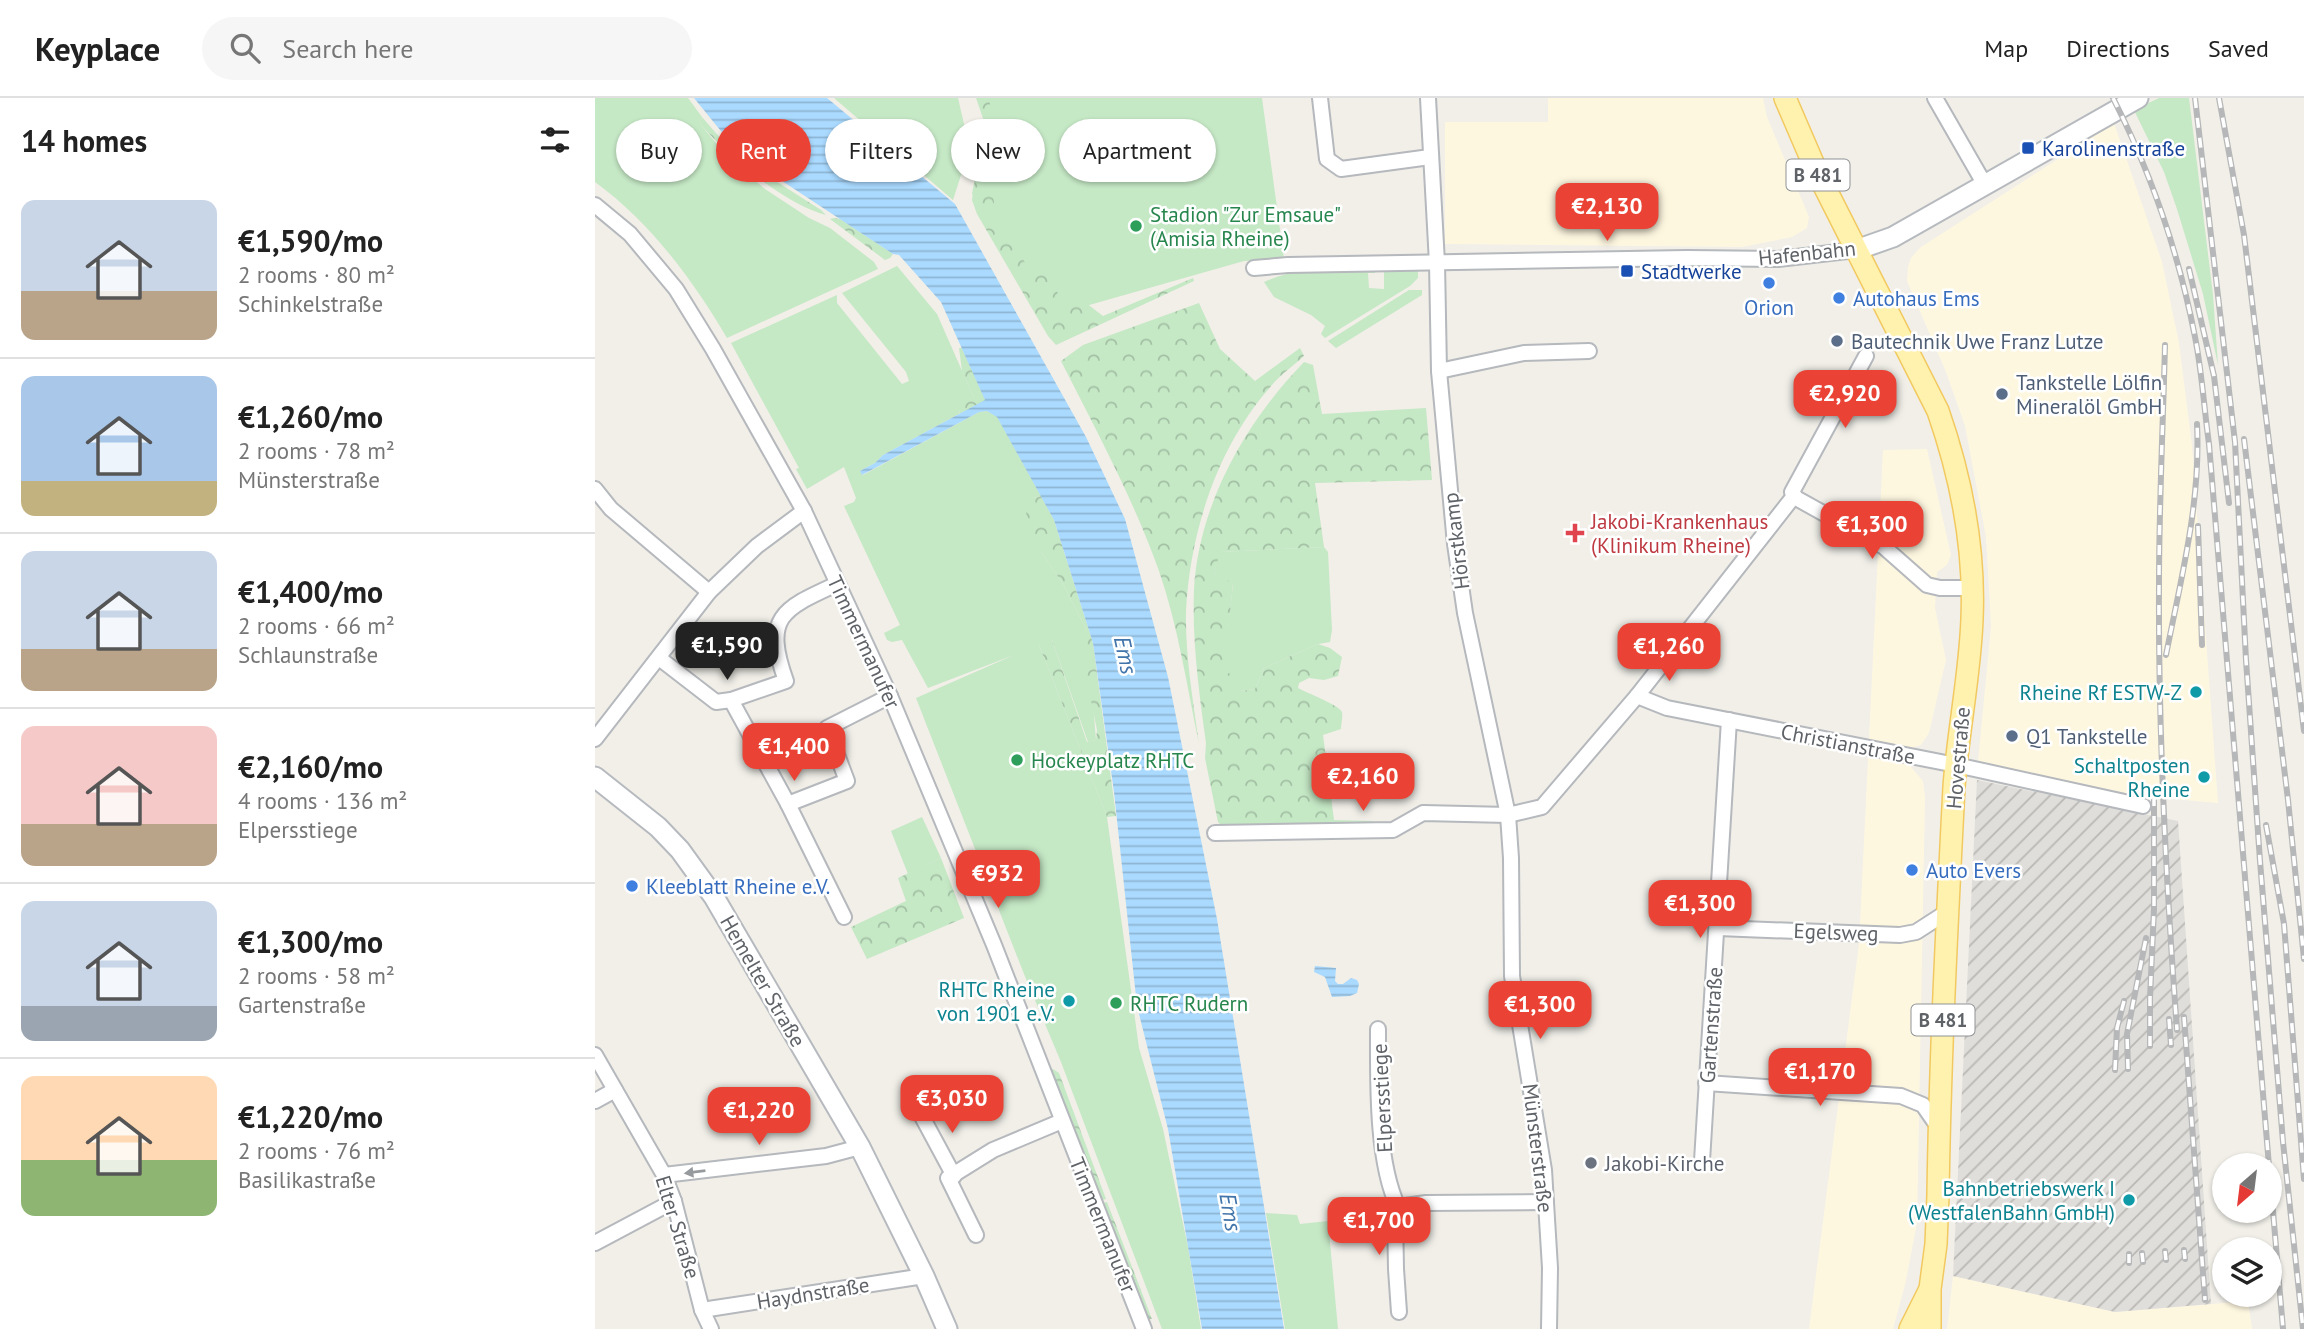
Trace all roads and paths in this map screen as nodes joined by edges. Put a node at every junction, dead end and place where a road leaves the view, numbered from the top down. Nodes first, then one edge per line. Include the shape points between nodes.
1 (1320, 98) edge
2 (1428, 98) edge
3 (1785, 98) edge
4 (1935, 98) edge
5 (2138, 98) edge
6 (1430, 157) junction
7 (1985, 185) junction
8 (595, 205) edge
9 (1856, 250) junction
10 (1437, 263) junction
11 (1254, 268) dead end
12 (1589, 351) dead end
13 (1866, 356) dead end
14 (1439, 371) junction
15 (595, 489) edge
16 (1793, 494) junction
17 (611, 509) junction
18 (804, 511) junction
19 (595, 516) edge
20 (837, 584) junction
21 (1972, 588) junction
22 (709, 592) junction
23 (659, 658) junction
24 (890, 696) junction
25 (1637, 696) junction
26 (731, 699) junction
27 (1729, 720) junction
28 (595, 739) edge
29 (1956, 765) junction
30 (595, 776) edge
31 (788, 804) junction
32 (2143, 806) dead end
33 (1508, 815) junction
34 (1215, 833) dead end
35 (1947, 912) junction
36 (844, 917) dead end
37 (1718, 928) junction
38 (1378, 1029) dead end
39 (595, 1055) edge
40 (1706, 1083) junction
41 (615, 1090) junction
42 (595, 1101) edge
43 (919, 1111) dead end
44 (1062, 1121) junction
45 (1939, 1128) junction
46 (860, 1147) junction
47 (1702, 1161) dead end
48 (664, 1175) junction
49 (954, 1175) junction
50 (674, 1201) junction
51 (1546, 1202) junction
52 (1398, 1207) junction
53 (976, 1235) dead end
54 (595, 1243) edge
55 (924, 1276) junction
56 (1930, 1289) junction
57 (702, 1310) junction
58 (1399, 1312) dead end
59 (711, 1329) edge
60 (947, 1329) edge
61 (1144, 1329) edge
62 (1549, 1329) edge
63 (1910, 1329) edge
64 (1930, 1329) edge

1 - 6 street via 1327,159 1341,169
2 - 6 street, Hörstkamp
3 - 9 main road, B 481
4 - 7 street
5 - 7 main road, Hafenbahn
6 - 10 street, Hörstkamp
7 - 9 main road, Hafenbahn via 1893,237
8 - 18 street, Timmermanufer via 630,234 676,289
9 - 10 street, Hafenbahn via 1778,259
9 - 21 main road, Hovestraße / B 481 via 1928,388 1949,443 1969,543
10 - 11 street
10 - 14 street, Hörstkamp
12 - 14 street via 1524,353
13 - 16 street
14 - 33 street, Hörstkamp via 1458,569
15 - 17 street
16 - 21 street via 1884,547 1927,584
16 - 25 street
17 - 19 street
17 - 22 street
18 - 20 street, Timmermanufer
18 - 22 street via 757,546
20 - 24 street, Timmermanufer
20 - 26 street via 789,608 780,620 777,656 786,681
21 - 29 main road, Hovestraße / B 481
22 - 23 street
23 - 26 street via 716,702
23 - 28 street
24 - 31 street via 827,727 846,781
24 - 44 street, Timmermanufer
25 - 27 street, Christianstraße via 1667,708
25 - 33 street via 1542,807
26 - 31 street
27 - 29 street, Christianstraße
27 - 37 street, Gartenstraße
29 - 32 street, Christianstraße
29 - 35 main road, Hovestraße / B 481
30 - 46 main road, Hemelter Straße via 658,827 703,881
31 - 36 street
33 - 34 street via 1423,813 1393,830
33 - 51 street, Münsterstraße via 1512,976
35 - 37 street, Egelsweg via 1916,932 1900,935
35 - 45 main road, Hovestraße / B 481
37 - 40 street, Gartenstraße
38 - 52 street, Elpersstiege via 1386,1170
39 - 41 street, Elter Straße
40 - 45 street via 1901,1096 1923,1105
40 - 47 street, Gartenstraße
41 - 42 street
41 - 48 street, Elter Straße
43 - 49 street
44 - 49 street via 993,1150
44 - 61 street, Timmermanufer
45 - 56 main road, Hovestraße / B 481
46 -> 48 street via 826,1156
46 - 55 main road, Hemelter Straße
48 - 50 street, Elter Straße
49 - 53 street via 948,1178
50 - 54 street
50 - 57 street, Elter Straße
51 - 52 street
51 - 62 street, Münsterstraße
52 - 58 street, Elpersstiege via 1395,1269
55 - 57 street, Haydnstraße
55 - 60 main road, Hemelter Straße
56 - 63 main road, Hovestraße / B 481
56 - 64 main road, Hovestraße / B 481
57 - 59 street, Elter Straße

